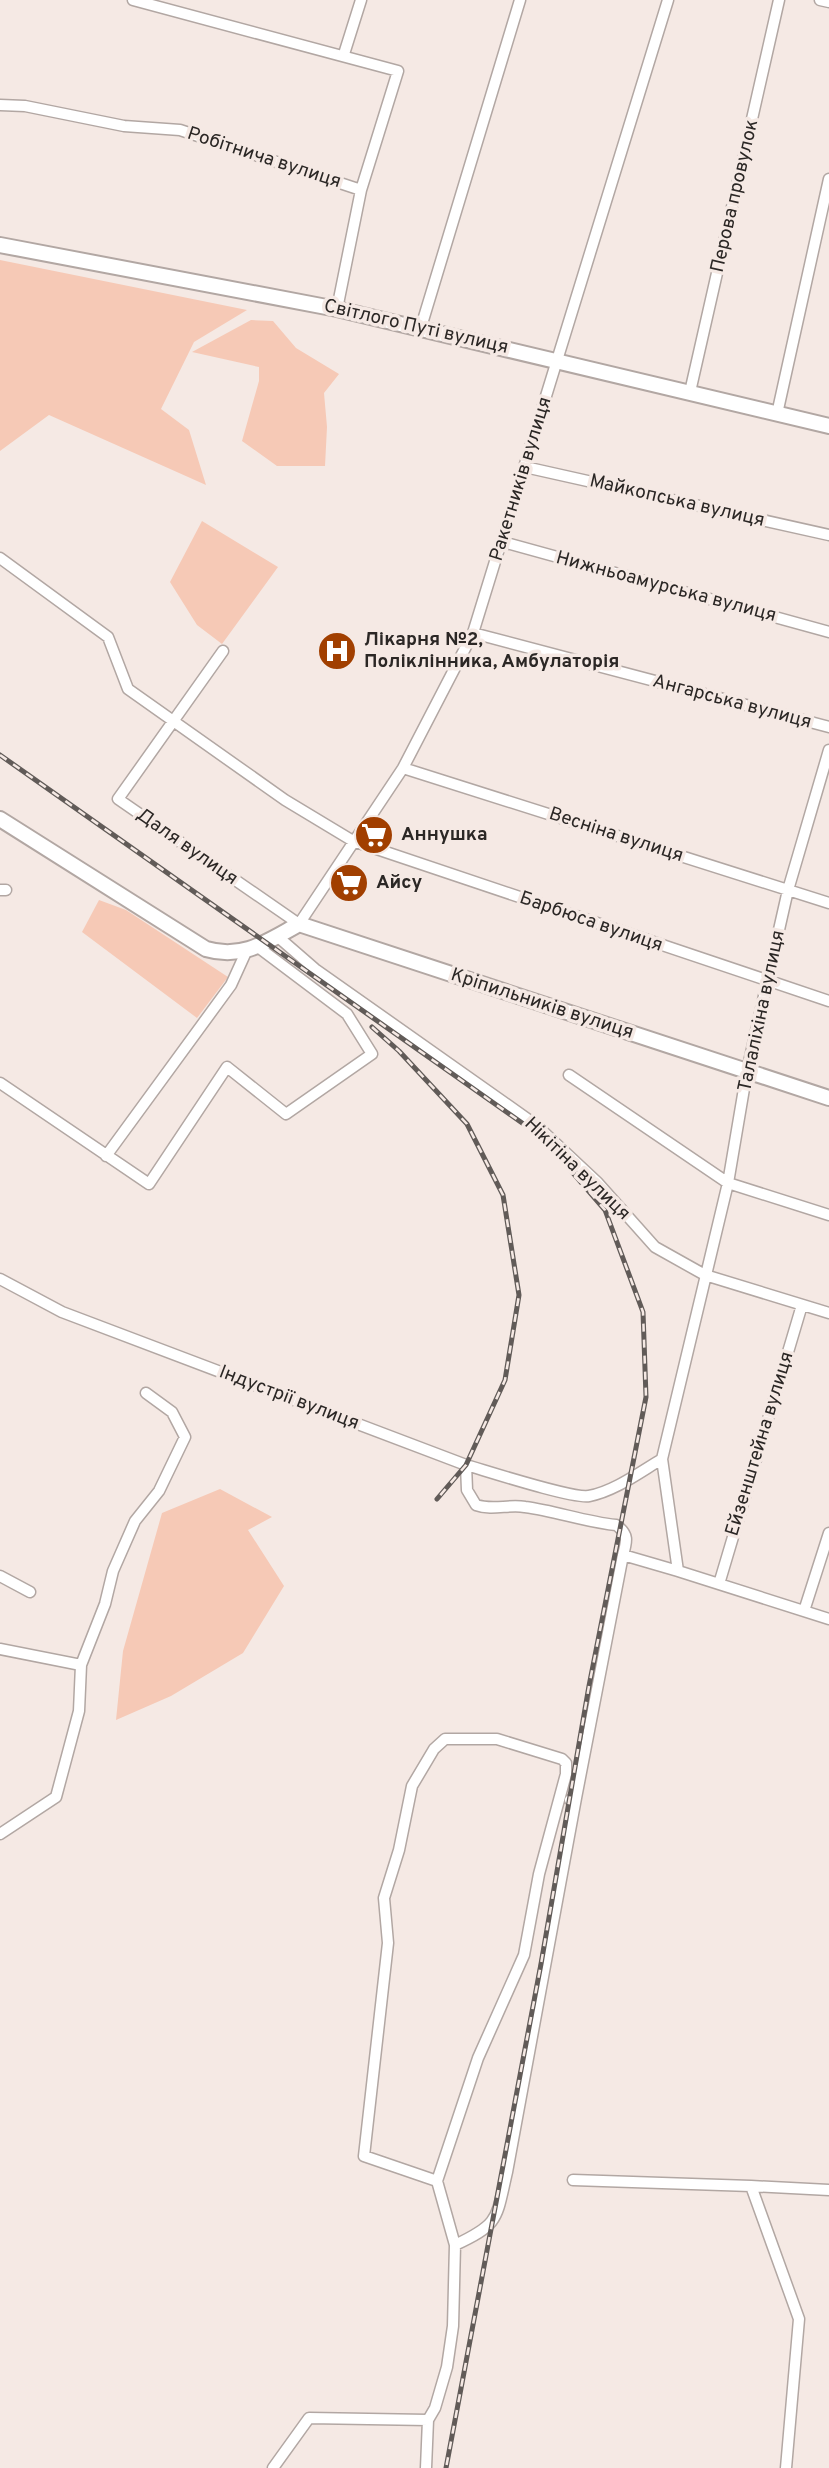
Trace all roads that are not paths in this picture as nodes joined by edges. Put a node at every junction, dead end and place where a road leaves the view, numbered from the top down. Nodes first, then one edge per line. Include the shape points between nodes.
1 (133, 0) edge
2 (360, 0) edge
3 (520, 0) edge
4 (668, 0) edge
5 (779, 0) edge
6 (820, 0) edge
7 (829, 2) edge
8 (344, 54) junction
9 (0, 104) edge
10 (829, 179) edge
11 (361, 190) junction
12 (0, 245) edge
13 (337, 309) junction
14 (421, 327) junction
15 (556, 360) junction
16 (690, 392) junction
17 (776, 414) junction
18 (829, 426) edge
19 (525, 467) junction
20 (829, 535) edge
21 (503, 542) junction
22 (0, 558) edge
23 (829, 632) edge
24 (473, 633) junction
25 (223, 651) dead end
26 (173, 722) junction
27 (829, 727) edge
28 (829, 750) edge
29 (403, 768) junction
30 (826, 782) edge
31 (0, 819) edge
32 (353, 841) junction
33 (788, 890) junction
34 (829, 904) edge
35 (299, 924) junction
36 (277, 936) junction
37 (252, 950) junction
38 (768, 982) junction
39 (829, 1001) edge
40 (747, 1071) junction
41 (569, 1075) dead end
42 (0, 1083) edge
43 (829, 1098) edge
44 (106, 1156) junction
45 (728, 1182) junction
46 (829, 1215) edge
47 (705, 1275) junction
48 (0, 1279) edge
49 (802, 1305) junction
50 (829, 1313) edge
51 (146, 1393) dead end
52 (662, 1459) junction
53 (466, 1465) junction
54 (829, 1533) edge
55 (623, 1555) junction
56 (678, 1570) junction
57 (0, 1576) edge
58 (719, 1584) junction
59 (30, 1592) dead end
60 (804, 1611) junction
61 (829, 1619) edge
62 (0, 1649) edge
63 (81, 1665) junction
64 (576, 1798) junction
65 (559, 1803) junction
66 (0, 1834) edge
67 (573, 2180) dead end
68 (437, 2181) junction
69 (751, 2186) junction
70 (829, 2190) edge
71 (455, 2245) junction
72 (428, 2420) junction
73 (274, 2468) edge
74 (426, 2468) edge
75 (786, 2468) edge

1 - 8 street
2 - 8 street
3 - 14 street
4 - 15 street, Ракетників вулиця
5 - 16 street, Перова провулок
6 - 7 street
8 - 11 street, Робітнича вулиця via 398,71
9 - 11 street, Робітнича вулиця via 124,126 180,130
10 - 17 street
11 - 13 street, Робітнича вулиця
12 - 13 street, Світлого Путі вулиця
13 - 14 street, Світлого Путі вулиця
14 - 15 street, Світлого Путі вулиця
15 - 16 street, Світлого Путі вулиця
15 - 19 street, Ракетників вулиця
16 - 17 street, Світлого Путі вулиця
17 - 18 street, Світлого Путі вулиця
19 - 20 street, Майкопська вулиця
19 - 21 street, Ракетників вулиця
21 - 23 street, Нижньоамурська вулиця
21 - 24 street, Ракетників вулиця
22 - 26 street via 108,638 128,689
24 - 27 street, Ангарська вулиця
24 - 29 street, Ракетників вулиця
25 - 26 street, Даля вулиця
26 - 32 street
26 - 35 street, Даля вулиця via 118,799
28 - 30 street, Талаліхіна вулиця
29 - 32 street, Ракетників вулиця
29 - 33 street, Весніна вулиця
30 - 33 street, Талаліхіна вулиця
31 - 37 street via 206,949 222,954
32 - 35 street, Ракетників вулиця
32 - 38 street, Барбюса вулиця
33 - 34 street, Весніна вулиця
33 - 38 street, Талаліхіна вулиця
35 - 36 street
35 - 40 street, Кріпильників вулиця
36 - 37 street
36 - 47 street, Нікітіна вулиця via 315,970 537,1125 598,1183 655,1247
37 - 44 street
37 - 44 street via 347,1014 372,1054 286,1114 227,1067 149,1184
38 - 39 street, Барбюса вулиця
38 - 40 street, Талаліхіна вулиця
40 - 43 street, Кріпильників вулиця
40 - 45 street, Талаліхіна вулиця
41 - 45 street
42 - 44 street
45 - 46 street
45 - 47 street, Талаліхіна вулиця
47 - 49 street, Нікітіна вулиця
47 - 52 street, Талаліхіна вулиця
48 - 53 street, Індустрії вулиця via 62,1312
49 - 50 street, Нікітіна вулиця
49 - 58 street, Ейзенштейна вулиця
51 - 63 street via 172,1412 185,1437 159,1491 135,1521
52 - 53 street, Індустрії вулиця via 630,1479 587,1496
52 - 56 street
53 - 55 street via 467,1490 476,1505 534,1508 616,1525 627,1539
54 - 60 street
55 - 56 street
55 - 64 street
56 - 58 street
57 - 59 street
58 - 60 street
60 - 61 street
62 - 63 street
63 - 66 street via 79,1711 55,1797
64 - 65 street
64 - 71 street via 495,2221
65 - 68 street via 524,1955 478,2058
65 - 68 street via 566,1763 497,1739 445,1739 412,1786 384,1898 388,1943 364,2156
67 - 69 street
68 - 71 street
69 - 70 street
69 - 75 street via 799,2319
71 - 72 street via 447,2367
72 - 73 street via 309,2418
72 - 74 street

